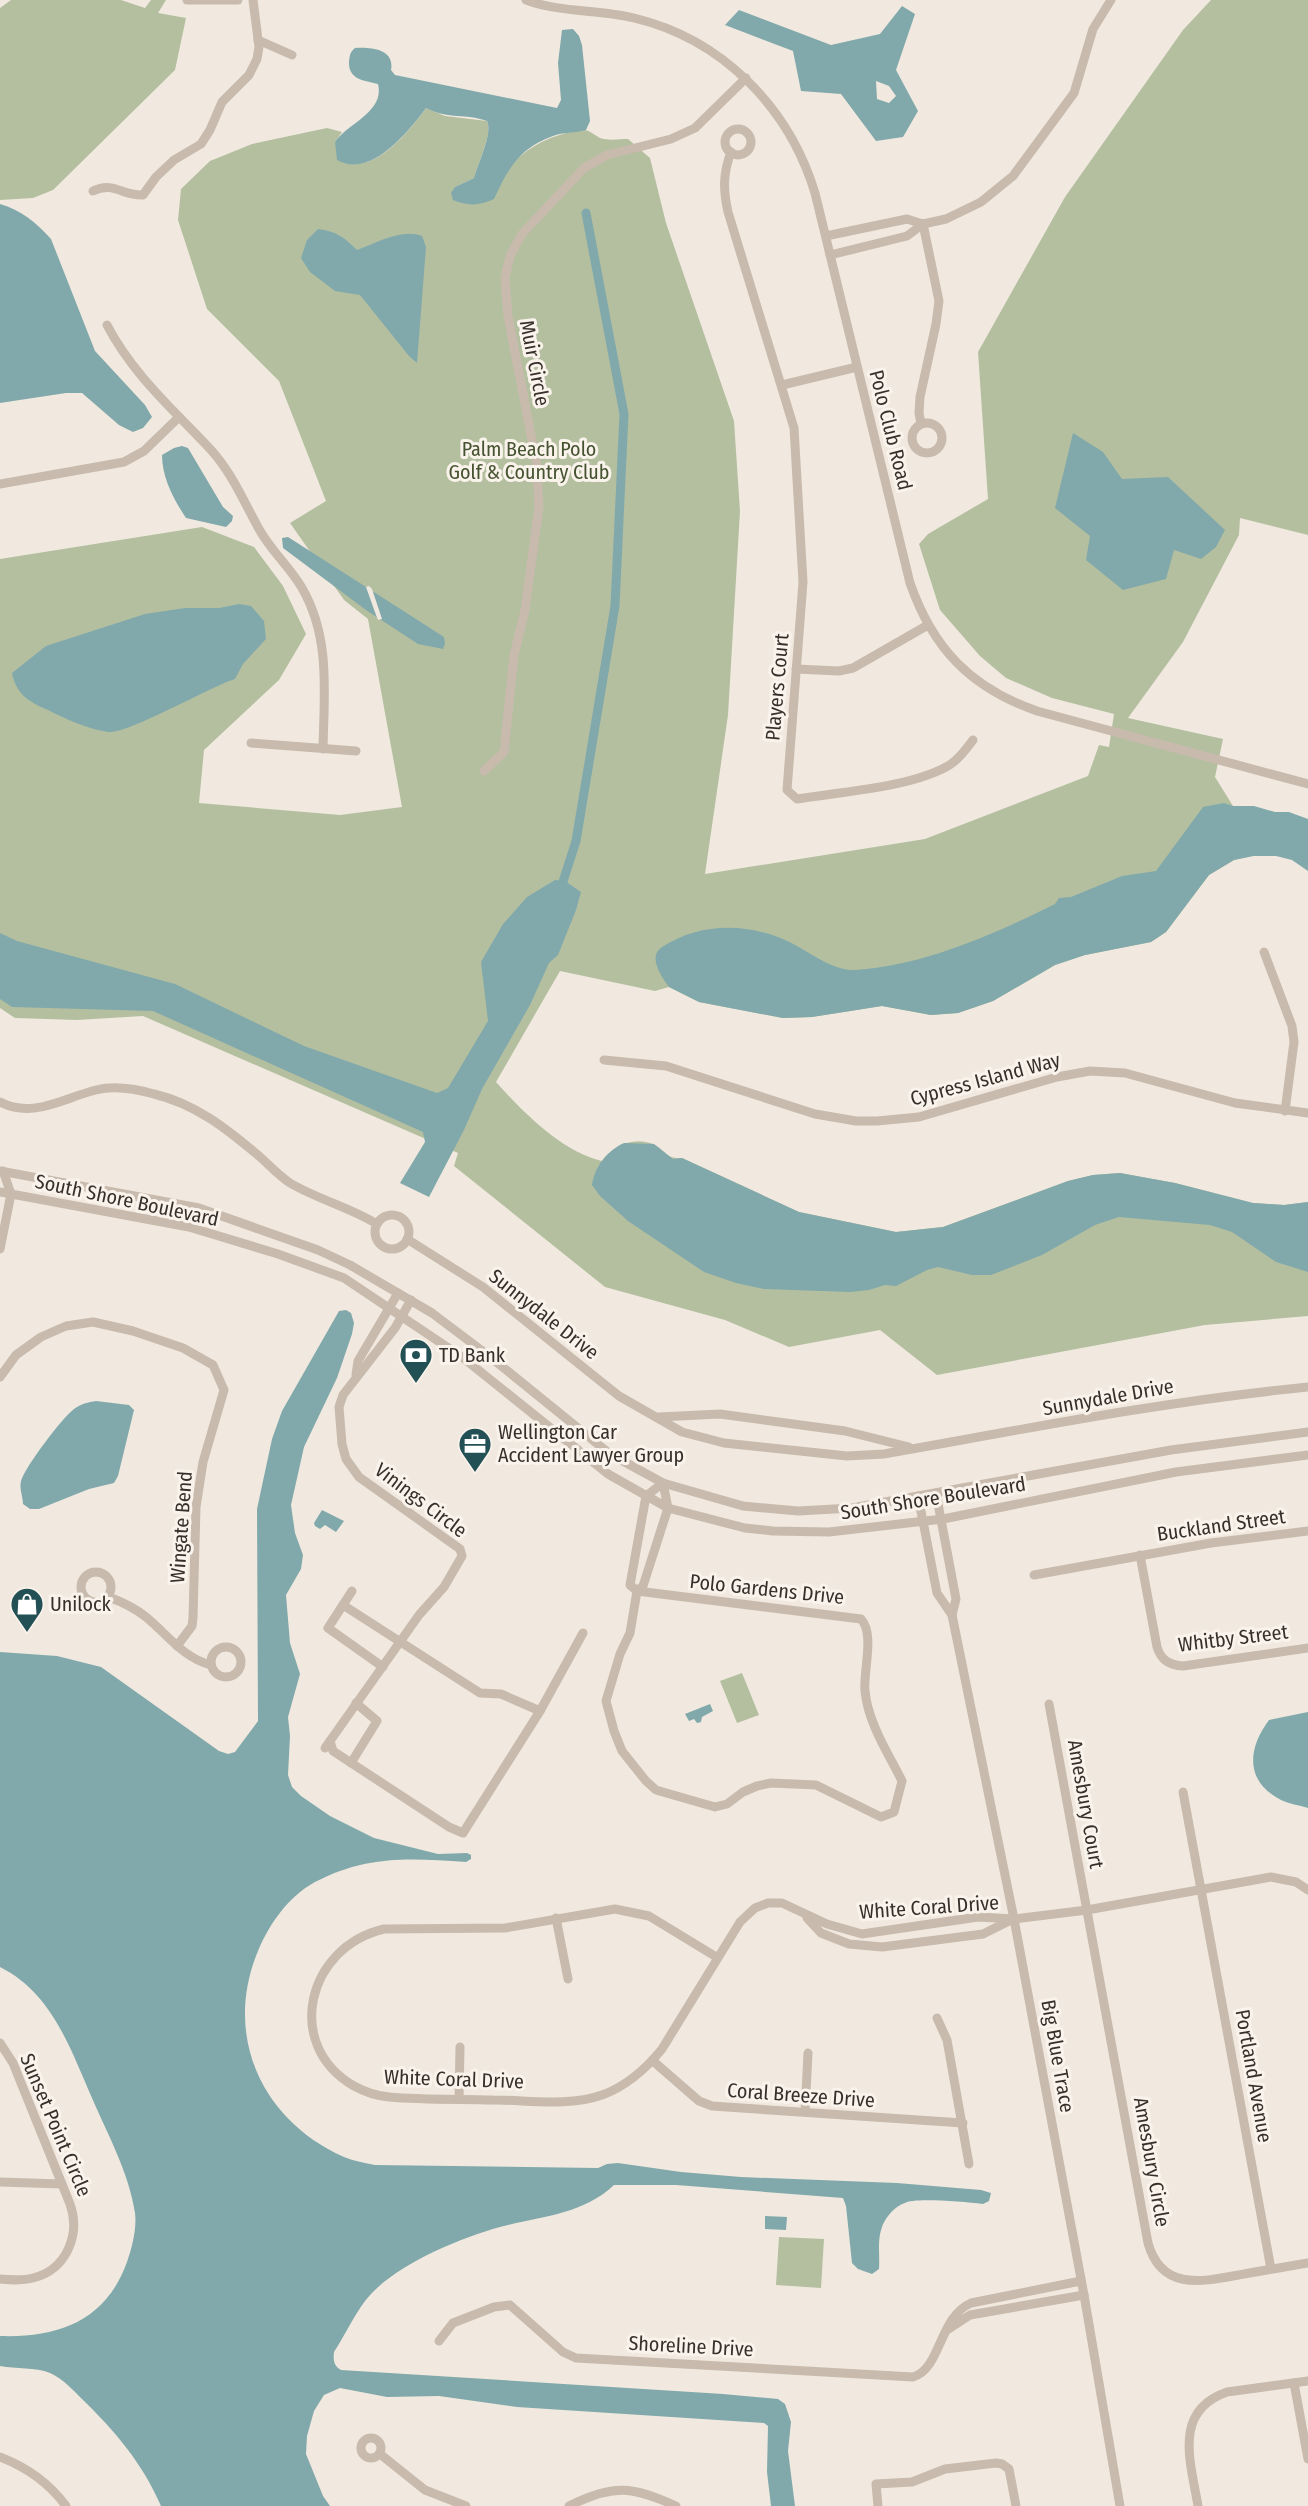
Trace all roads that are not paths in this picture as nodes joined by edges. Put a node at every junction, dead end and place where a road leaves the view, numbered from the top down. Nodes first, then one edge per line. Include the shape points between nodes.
1 (186, 0) edge
2 (238, 0) edge
3 (253, 0) edge
4 (526, 0) edge
5 (1111, 0) edge
6 (258, 40) junction
7 (292, 55) dead end
8 (746, 78) junction
9 (731, 152) dead end
10 (93, 191) dead end
11 (923, 224) junction
12 (826, 236) junction
13 (830, 255) junction
14 (106, 326) dead end
15 (857, 367) junction
16 (782, 385) junction
17 (179, 417) junction
18 (921, 424) dead end
19 (0, 484) edge
20 (928, 626) junction
21 (796, 669) junction
22 (973, 740) dead end
23 (251, 743) dead end
24 (323, 749) junction
25 (357, 752) dead end
26 (484, 771) dead end
27 (1308, 784) edge
28 (1264, 952) dead end
29 (604, 1060) dead end
30 (0, 1102) edge
31 (1284, 1111) junction
32 (1308, 1113) edge
33 (1, 1173) edge
34 (0, 1192) edge
35 (11, 1194) junction
36 (376, 1224) junction
37 (407, 1239) junction
38 (0, 1249) edge
39 (398, 1293) junction
40 (411, 1300) junction
41 (390, 1308) junction
42 (402, 1316) junction
43 (356, 1376) junction
44 (0, 1377) edge
45 (1308, 1387) edge
46 (659, 1417) junction
47 (1308, 1432) edge
48 (915, 1448) junction
49 (1308, 1455) edge
50 (663, 1483) junction
51 (936, 1493) junction
52 (646, 1496) junction
53 (918, 1496) junction
54 (668, 1508) junction
55 (943, 1519) junction
56 (924, 1521) junction
57 (1308, 1531) edge
58 (1140, 1555) junction
59 (1034, 1575) dead end
60 (352, 1591) dead end
61 (637, 1592) junction
62 (109, 1597) dead end
63 (343, 1605) junction
64 (952, 1615) junction
65 (583, 1633) dead end
66 (400, 1643) junction
67 (177, 1646) junction
68 (1308, 1648) edge
69 (211, 1665) dead end
70 (383, 1667) junction
71 (356, 1703) junction
72 (1049, 1704) dead end
73 (540, 1711) junction
74 (351, 1762) junction
75 (1184, 1792) dead end
76 (1201, 1889) junction
77 (1308, 1890) edge
78 (1087, 1910) junction
79 (801, 1912) junction
80 (556, 1918) junction
81 (1014, 1919) junction
82 (718, 1958) junction
83 (568, 1979) dead end
84 (937, 2018) dead end
85 (0, 2043) edge
86 (460, 2047) dead end
87 (808, 2053) dead end
88 (652, 2061) junction
89 (459, 2099) junction
90 (805, 2112) junction
91 (963, 2123) junction
92 (969, 2164) dead end
93 (0, 2182) edge
94 (62, 2184) junction
95 (1308, 2263) edge
96 (1271, 2269) junction
97 (0, 2279) edge
98 (1081, 2281) junction
99 (1084, 2295) junction
100 (945, 2331) junction
101 (439, 2341) dead end
102 (1308, 2380) edge
103 (1294, 2383) junction
104 (380, 2454) dead end
105 (0, 2457) edge
106 (1308, 2459) edge
107 (66, 2506) edge
108 (463, 2506) edge
109 (569, 2506) edge
110 (676, 2506) edge
111 (878, 2506) edge
112 (1016, 2506) edge
113 (1120, 2506) edge
114 (1198, 2506) edge

1 - 2 street
3 - 6 street
4 - 8 street, Polo Club Road via 633,18 666,28 705,47
5 - 11 street via 1093,29 1074,93 1014,176 981,202 946,219
6 - 7 street
6 - 10 street via 257,58 249,75 222,102 201,144 174,160 143,195 106,186
8 - 12 street, Polo Club Road via 773,108 800,152
8 - 26 street, Muir Circle via 695,128 671,139 607,155 584,168 522,234 510,256 505,278 508,316 537,466 539,507 525,610 514,655 504,752
9 - 16 street, Players Court via 724,170 728,212
11 - 12 street via 907,219
11 - 13 street via 907,236
11 - 18 street via 939,301 920,397
12 - 13 street, Polo Club Road
13 - 15 street, Polo Club Road
14 - 17 street via 132,367
15 - 16 street
15 - 20 street, Polo Club Road via 910,583
16 - 21 street, Players Court via 794,428 803,582
17 - 19 street via 144,451 124,462
17 - 24 street via 227,470 259,530 311,606 324,657
20 - 21 street via 853,668
20 - 27 street, Polo Club Road via 960,667 1016,704
21 - 22 street, Players Court via 786,783 791,796 797,799 923,776 952,764
23 - 24 street
24 - 25 street
28 - 31 street via 1292,1026 1294,1042
29 - 31 street, Cypress Island Way via 666,1066 815,1114 856,1121 919,1117 1090,1071 1125,1073 1235,1103
30 - 36 street via 16,1109 33,1110 106,1088 155,1094 191,1107 224,1126 290,1182
31 - 32 street, Cypress Island Way
33 - 35 street
33 - 39 street, South Shore Boulevard via 219,1214 318,1250
34 - 35 street, South Shore Boulevard
35 - 38 street
35 - 41 street, South Shore Boulevard via 200,1231 278,1254 344,1278
36 - 37 street via 389,1215 399,1216 409,1229
36 - 37 street via 375,1234 384,1247 400,1247
37 - 46 street, Sunnydale Drive via 490,1292 619,1396
39 - 40 street, South Shore Boulevard
39 - 41 street, Vinings Circle
40 - 42 street, Vinings Circle
40 - 50 street, South Shore Boulevard via 465,1337 610,1454
41 - 42 street, South Shore Boulevard
41 - 43 street, Vinings Circle via 358,1361
42 - 43 street, Vinings Circle
42 - 52 street, South Shore Boulevard via 462,1357 585,1457
43 - 66 street, Vinings Circle via 339,1407 346,1459 370,1487 460,1549 462,1556 444,1587
44 - 67 street, Wingate Bend via 16,1354 41,1336 66,1326 93,1322 183,1348 213,1365 224,1390 196,1507 192,1626
45 - 48 street, Sunnydale Drive via 1161,1405
46 - 48 street, Sunnydale Drive via 720,1414 846,1431
46 - 48 street, Sunnydale Drive via 682,1432 724,1443 847,1456
47 - 51 street, South Shore Boulevard via 1171,1450
49 - 55 street, South Shore Boulevard via 1176,1472
50 - 52 street
50 - 53 street, South Shore Boulevard via 723,1502 779,1510 825,1510
50 - 54 street, Polo Gardens Drive
51 - 53 street, South Shore Boulevard
51 - 55 street, Big Blue Trace
52 - 54 street, South Shore Boulevard
52 - 61 street, Polo Gardens Drive via 630,1585
53 - 56 street, Big Blue Trace
54 - 56 street, South Shore Boulevard via 724,1523 782,1532 830,1532
54 - 61 street, Polo Gardens Drive via 644,1586
55 - 56 street, South Shore Boulevard
55 - 64 street, Big Blue Trace via 956,1599
56 - 64 street, Big Blue Trace via 937,1593
57 - 58 street, Buckland Street
58 - 59 street, Buckland Street
58 - 68 street, Whitby Street via 1157,1647 1169,1663 1183,1665
60 - 63 street
61 - 61 street, Polo Gardens Drive via 630,1632 606,1701 622,1751 656,1790 714,1808 757,1786 816,1785 881,1817 894,1812 902,1781 867,1703 867,1631 861,1619
62 - 67 street via 147,1618
63 - 66 street
63 - 70 street via 328,1628
64 - 81 street, Big Blue Trace
65 - 73 street, Vinings Circle
66 - 70 street, Vinings Circle
66 - 73 street via 480,1693 501,1694
67 - 69 street
70 - 71 street, Vinings Circle
71 - 74 street via 377,1721
71 - 74 street, Vinings Circle via 327,1745
72 - 78 street, Amesbury Court
73 - 74 street, Vinings Circle via 463,1833
75 - 76 street, Portland Avenue
76 - 77 street via 1278,1877
76 - 78 street
76 - 96 street, Portland Avenue
78 - 81 street
78 - 96 street, Amesbury Circle via 1152,2255 1169,2274 1193,2282
79 - 81 street, White Coral Drive via 862,1934 978,1917
79 - 81 street, White Coral Drive via 822,1933 849,1944 882,1947 983,1934
79 - 82 street, White Coral Drive via 775,1903 755,1908 744,1917
80 - 82 street, White Coral Drive via 602,1910 636,1912 662,1923
80 - 83 street
80 - 89 street, White Coral Drive via 482,1929 384,1929 347,1944 321,1974 312,2003 314,2030 323,2055 340,2075 362,2090 381,2096
81 - 98 street, Big Blue Trace
82 - 88 street, White Coral Drive
84 - 91 street via 947,2040
85 - 94 street, Sunset Point Circle via 13,2063
86 - 89 street
87 - 90 street
88 - 89 street, White Coral Drive via 629,2082 585,2100
88 - 90 street, Coral Breeze Drive via 705,2104
90 - 91 street, Coral Breeze Drive
91 - 92 street
93 - 94 street
94 - 97 street, Sunset Point Circle via 73,2210 74,2224 65,2256 39,2276
95 - 96 street, Amesbury Circle
98 - 99 street, Big Blue Trace
98 - 100 street, Shoreline Drive via 971,2303 957,2311
99 - 100 street via 970,2315
99 - 113 street, Big Blue Trace
100 - 101 street, Shoreline Drive via 924,2372 913,2377 576,2358 563,2352 510,2306 494,2307 453,2323
102 - 103 street
103 - 106 street
103 - 114 street via 1227,2392 1200,2410 1189,2440
104 - 108 street via 417,2484
105 - 107 street via 23,2467
109 - 110 street via 601,2493 630,2489
111 - 112 street via 876,2484 912,2482 945,2469 996,2463 1009,2469

